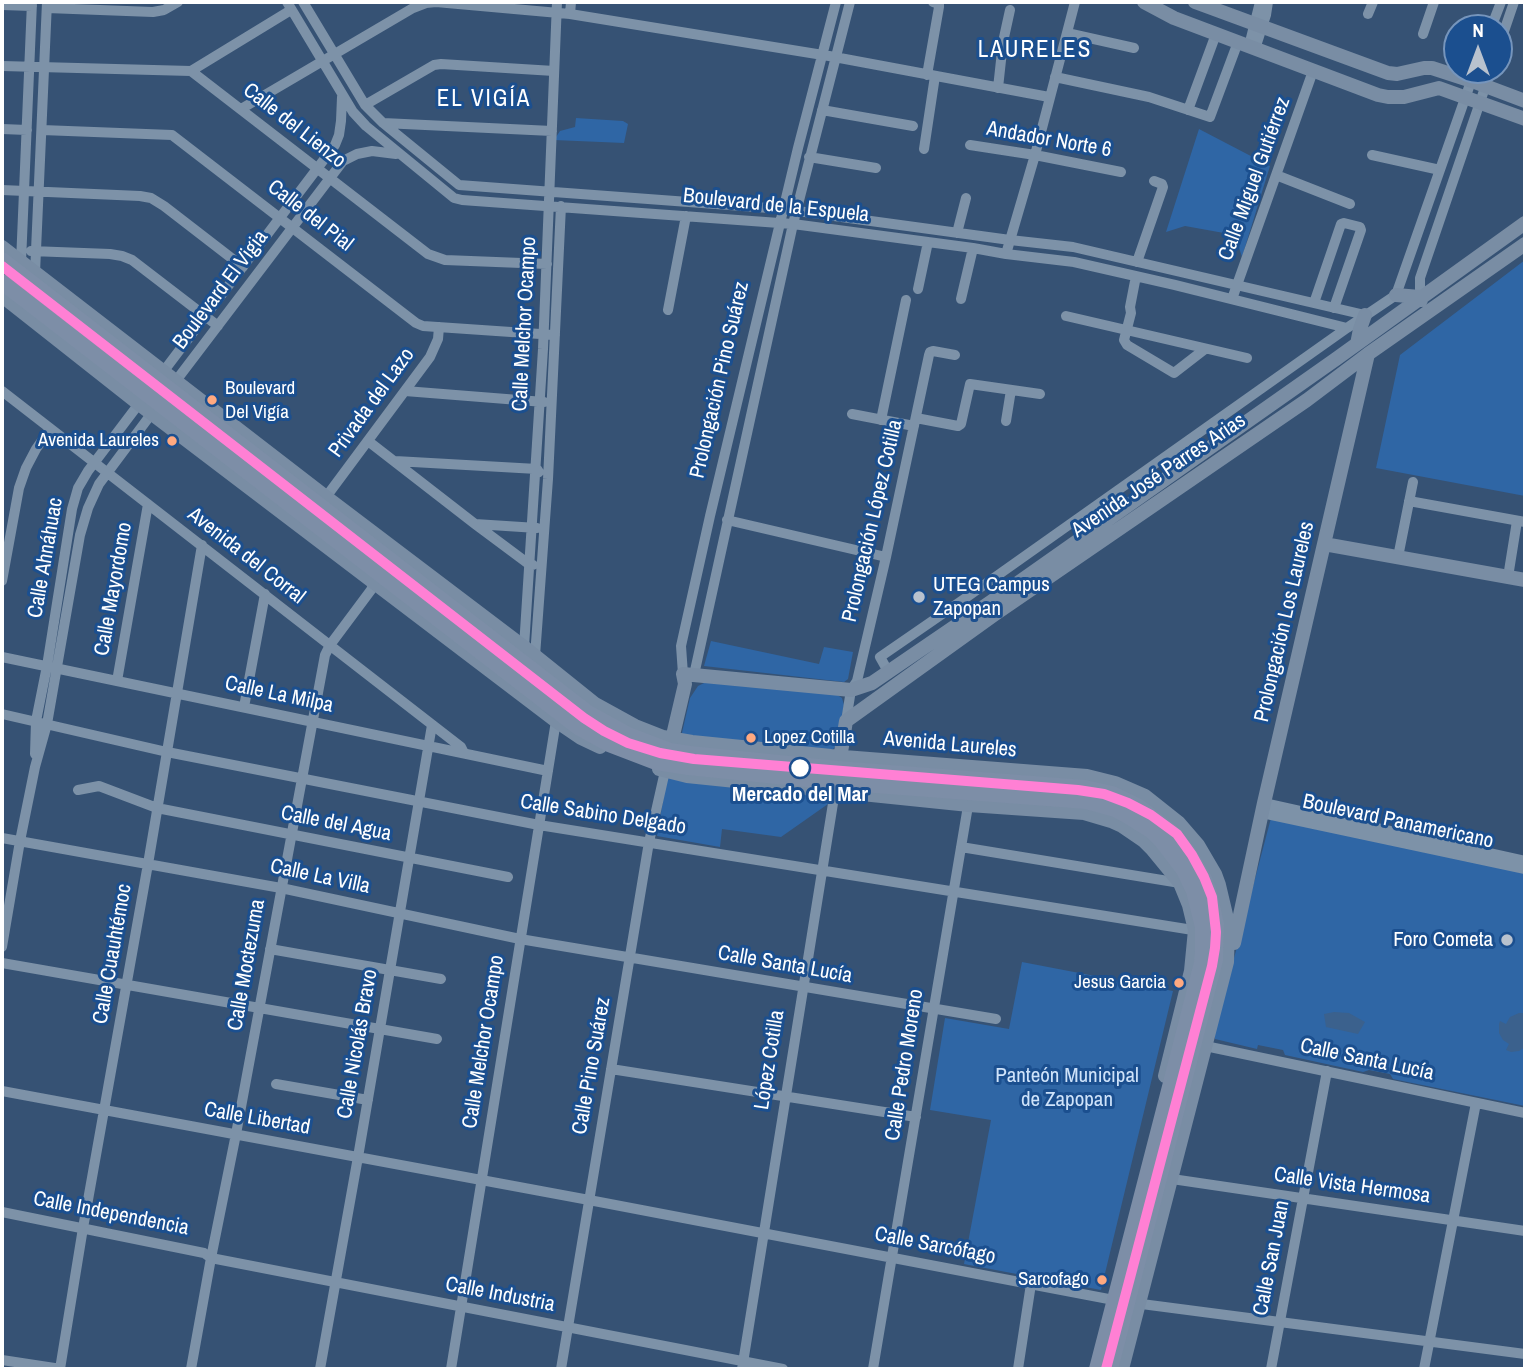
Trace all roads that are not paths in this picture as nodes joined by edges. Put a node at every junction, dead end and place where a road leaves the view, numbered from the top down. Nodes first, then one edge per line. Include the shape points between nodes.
1 (178, 2) edge
2 (304, 2) edge
3 (571, 2) edge
4 (836, 2) edge
5 (850, 2) edge
6 (1075, 2) edge
7 (1144, 2) edge
8 (1259, 2) edge
9 (1268, 2) edge
10 (1373, 2) edge
11 (1434, 2) edge
12 (936, 3) edge
13 (1203, 3) edge
14 (32, 4) edge
15 (2, 5) edge
16 (47, 5) edge
17 (289, 6) edge
18 (556, 7) edge
19 (1010, 10) dead end
20 (570, 14) junction
21 (1368, 14) dead end
22 (1258, 25) junction
23 (1067, 33) junction
24 (1216, 34) junction
25 (1423, 34) dead end
26 (1248, 46) junction
27 (1134, 48) dead end
28 (334, 54) junction
29 (822, 55) junction
30 (835, 58) junction
31 (321, 61) junction
32 (2, 66) edge
33 (30, 67) junction
34 (44, 67) junction
35 (191, 71) junction
36 (554, 71) junction
37 (1313, 71) junction
38 (1443, 71) edge
39 (931, 75) junction
40 (1055, 77) junction
41 (1475, 84) edge
42 (1478, 84) edge
43 (1489, 84) edge
44 (998, 88) junction
45 (342, 96) junction
46 (1049, 97) junction
47 (1466, 97) junction
48 (1525, 100) edge
49 (1480, 103) junction
50 (365, 105) junction
51 (241, 109) junction
52 (822, 110) junction
53 (1188, 110) junction
54 (1525, 119) edge
55 (383, 122) junction
56 (913, 125) dead end
57 (2, 129) edge
58 (27, 130) junction
59 (42, 130) junction
60 (552, 131) junction
61 (970, 145) dead end
62 (924, 149) dead end
63 (400, 155) junction
64 (1035, 155) junction
65 (1372, 155) dead end
66 (809, 158) junction
67 (426, 159) junction
68 (876, 168) dead end
69 (318, 169) junction
70 (418, 170) junction
71 (1440, 170) junction
72 (1121, 172) dead end
73 (1276, 175) junction
74 (330, 178) junction
75 (1154, 181) dead end
76 (2, 190) edge
77 (24, 191) junction
78 (550, 191) junction
79 (39, 192) junction
80 (966, 198) dead end
81 (1345, 202) dead end
82 (550, 205) junction
83 (561, 206) junction
84 (783, 209) junction
85 (796, 211) junction
86 (686, 216) junction
87 (281, 218) junction
88 (780, 223) junction
89 (1525, 223) edge
90 (793, 224) junction
91 (293, 228) junction
92 (957, 233) junction
93 (1010, 240) junction
94 (928, 242) junction
95 (1525, 244) edge
96 (2, 247) edge
97 (973, 248) junction
98 (37, 251) junction
99 (1006, 254) junction
100 (21, 256) junction
101 (2, 260) edge
102 (1137, 262) junction
103 (547, 264) junction
104 (243, 267) junction
105 (36, 273) junction
106 (1140, 277) junction
107 (2, 282) edge
108 (1237, 285) junction
109 (918, 289) dead end
110 (1396, 295) junction
111 (2, 296) edge
112 (1420, 297) junction
113 (961, 299) dead end
114 (1232, 299) junction
115 (906, 300) dead end
116 (1314, 303) junction
117 (1334, 308) junction
118 (668, 310) dead end
119 (1365, 315) junction
120 (1066, 316) dead end
121 (1423, 316) junction
122 (205, 317) junction
123 (218, 326) junction
124 (439, 327) junction
125 (1347, 328) junction
126 (1127, 330) junction
127 (549, 335) junction
128 (1355, 345) junction
129 (1205, 349) junction
130 (1368, 354) junction
131 (955, 355) dead end
132 (1247, 358) dead end
133 (1336, 359) junction
134 (166, 381) junction
135 (1011, 390) junction
136 (405, 391) junction
137 (3, 394) edge
138 (1040, 394) dead end
139 (1307, 400) junction
140 (545, 402) junction
141 (149, 404) junction
142 (852, 414) dead end
143 (881, 420) junction
144 (1006, 421) dead end
145 (915, 422) junction
146 (50, 429) junction
147 (1196, 435) junction
148 (368, 441) junction
149 (1206, 450) junction
150 (394, 461) junction
151 (94, 463) junction
152 (537, 470) junction
153 (107, 472) junction
154 (1138, 476) junction
155 (548, 479) junction
156 (1413, 482) dead end
157 (1149, 490) junction
158 (326, 497) junction
159 (1409, 501) junction
160 (148, 504) junction
161 (1092, 508) junction
162 (727, 520) junction
163 (1521, 522) edge
164 (1103, 523) junction
165 (475, 524) junction
166 (538, 528) junction
167 (1324, 544) junction
168 (202, 545) junction
169 (886, 557) junction
170 (1398, 557) junction
171 (535, 565) junction
172 (997, 576) junction
173 (1508, 577) junction
174 (1525, 580) edge
175 (2, 581) edge
176 (374, 582) junction
177 (1007, 590) junction
178 (265, 594) junction
179 (967, 597) junction
180 (977, 612) junction
181 (330, 645) junction
182 (530, 652) junction
183 (2, 657) edge
184 (47, 666) junction
185 (58, 668) junction
186 (889, 673) junction
187 (689, 675) junction
188 (117, 681) junction
189 (851, 690) junction
190 (177, 693) junction
191 (244, 707) junction
192 (2, 714) edge
193 (36, 721) junction
194 (556, 721) junction
195 (846, 721) junction
196 (312, 722) junction
197 (47, 724) junction
198 (432, 725) junction
199 (428, 746) junction
200 (167, 752) junction
201 (464, 753) junction
202 (669, 756) junction
203 (35, 767) junction
204 (548, 771) junction
205 (837, 775) junction
206 (301, 779) junction
207 (971, 786) junction
208 (78, 790) dead end
209 (419, 802) junction
210 (157, 808) junction
211 (1263, 808) junction
212 (539, 825) junction
213 (291, 834) junction
214 (2, 838) edge
215 (20, 841) junction
216 (649, 842) junction
217 (961, 848) junction
218 (409, 858) junction
219 (148, 864) junction
220 (1524, 865) edge
221 (822, 870) junction
222 (508, 877) dead end
223 (1180, 883) junction
224 (281, 888) junction
225 (953, 892) junction
226 (1224, 899) junction
227 (1243, 900) junction
228 (399, 914) junction
229 (1199, 931) junction
230 (520, 939) junction
231 (2, 947) edge
232 (270, 949) junction
233 (630, 958) junction
234 (1227, 962) junction
235 (2, 963) edge
236 (390, 971) junction
237 (441, 979) dead end
238 (127, 985) junction
239 (803, 987) junction
240 (259, 1008) junction
241 (933, 1009) junction
242 (996, 1019) dead end
243 (380, 1029) junction
244 (437, 1040) dead end
245 (1191, 1041) junction
246 (611, 1069) junction
247 (1327, 1071) junction
248 (276, 1084) dead end
249 (2, 1091) edge
250 (785, 1097) junction
251 (368, 1100) junction
252 (1476, 1103) junction
253 (105, 1110) junction
254 (1525, 1113) edge
255 (916, 1117) junction
256 (236, 1134) junction
257 (358, 1157) junction
258 (1172, 1179) junction
259 (481, 1180) junction
260 (1168, 1197) junction
261 (1303, 1198) junction
262 (589, 1199) junction
263 (1152, 1211) junction
264 (2, 1212) edge
265 (1452, 1220) junction
266 (83, 1228) junction
267 (1525, 1231) edge
268 (763, 1233) junction
269 (892, 1257) junction
270 (211, 1258) junction
271 (335, 1281) junction
272 (1031, 1284) junction
273 (1123, 1301) junction
274 (461, 1307) junction
275 (1279, 1323) junction
276 (568, 1328) junction
277 (1429, 1342) junction
278 (1525, 1354) edge
279 (2, 1360) edge
280 (743, 1365) edge
281 (61, 1369) edge
282 (191, 1369) edge
283 (320, 1369) edge
284 (451, 1369) edge
285 (561, 1369) edge
286 (783, 1369) edge
287 (873, 1369) edge
288 (1018, 1369) edge
289 (1089, 1369) edge
290 (1097, 1369) edge
291 (1110, 1369) edge
292 (1122, 1369) edge
293 (1271, 1369) edge
294 (1423, 1369) edge

1 - 16 street via 153,12
2 - 28 street, Boulevard de la Espuela
3 - 20 street
4 - 29 street, Prolongación Pino Suárez
5 - 30 street, Prolongación Pino Suárez
6 - 23 street
7 - 24 main road
8 - 22 street
9 - 22 street
10 - 21 street
11 - 25 street
12 - 39 street
13 - 22 main road
14 - 15 street
14 - 33 street
16 - 34 street
17 - 31 street, Boulevard de la Espuela
17 - 35 street
18 - 20 street
18 - 28 street via 426,3
18 - 36 street, Calle Melchor Ocampo
19 - 44 street
20 - 29 street
22 - 26 street
22 - 38 main road via 1388,73
23 - 27 street
23 - 40 street
24 - 26 main road
24 - 53 street
26 - 37 main road
26 - 53 street via 1210,117
28 - 31 street
28 - 50 street, Boulevard de la Espuela
29 - 30 street
29 - 84 street, Prolongación Pino Suárez
30 - 39 street
30 - 52 street, Prolongación Pino Suárez
31 - 45 street, Boulevard de la Espuela
31 - 51 street
32 - 33 street
33 - 34 street
33 - 58 street
34 - 35 street
34 - 59 street
35 - 51 street, Calle del Lienzo
36 - 50 street via 441,64
36 - 60 street, Calle Melchor Ocampo
37 - 47 main road via 1388,97 1438,88
37 - 73 street, Calle Miguel Gutiérrez
39 - 44 street
39 - 62 street
40 - 46 street
40 - 53 street
41 - 47 street
42 - 49 street
43 - 48 main road
44 - 46 street
45 - 63 street, Boulevard de la Espuela via 353,113
45 - 69 street, Boulevard El Vigia via 338,140
46 - 64 street
47 - 49 main road
47 - 71 street
49 - 54 main road
49 - 112 street via 1420,278
50 - 55 street, Boulevard de la Espuela
51 - 69 street, Calle del Lienzo
52 - 56 street
52 - 66 street, Prolongación Pino Suárez
55 - 60 street
55 - 67 street, Boulevard de la Espuela
57 - 58 street
58 - 77 street
59 - 79 street
59 - 87 street, Calle del Pial via 172,135
60 - 78 street, Calle Melchor Ocampo
61 - 64 street, Andador Norte 6
63 - 70 street, Boulevard de la Espuela
63 - 74 street, Boulevard El Vigia via 385,151 357,154 343,161
64 - 72 street, Andador Norte 6
64 - 93 street
65 - 71 street
66 - 68 street
66 - 85 street, Prolongación Pino Suárez
67 - 70 street
67 - 78 street, Boulevard de la Espuela via 459,185
69 - 74 street, Calle del Lienzo
69 - 87 street, Boulevard El Vigia
70 - 82 street, Boulevard de la Espuela via 454,198
71 - 110 street
73 - 81 street
73 - 108 street, Calle Miguel Gutiérrez
74 - 91 street, Boulevard El Vigia
74 - 103 street, Calle del Lienzo via 436,258
75 - 102 street via 1163,187
76 - 77 street
77 - 79 street
77 - 100 street
78 - 82 street, Calle Melchor Ocampo
78 - 84 street, Boulevard de la Espuela
79 - 98 street
79 - 104 street via 151,198
80 - 92 street
82 - 83 street, Boulevard de la Espuela
82 - 103 street, Calle Melchor Ocampo
83 - 86 street, Boulevard de la Espuela
83 - 127 street, Calle Melchor Ocampo
84 - 85 street, Boulevard de la Espuela
84 - 88 street, Prolongación Pino Suárez
85 - 90 street, Prolongación Pino Suárez
85 - 92 street, Boulevard de la Espuela
86 - 88 street, Boulevard de la Espuela
86 - 118 street
87 - 91 street, Calle del Pial
87 - 104 street, Boulevard El Vigia
88 - 90 street, Boulevard de la Espuela
88 - 187 street, Prolongación Pino Suárez via 681,646
89 - 112 main road, Avenida José Parres Arias
90 - 94 street, Boulevard de la Espuela
90 - 162 street, Prolongación Pino Suárez
91 - 123 street, Boulevard El Vigia
91 - 124 street, Calle del Pial via 416,323
92 - 93 street, Boulevard de la Espuela
93 - 99 street
93 - 102 street, Boulevard de la Espuela via 1073,247
94 - 97 street, Boulevard de la Espuela
94 - 109 street
95 - 121 main road, Avenida José Parres Arias
96 - 100 main road, Avenida Laureles
97 - 99 street, Boulevard de la Espuela
97 - 113 street
98 - 100 street
98 - 105 street
98 - 122 street via 122,256
99 - 106 street, Boulevard de la Espuela via 1074,262
100 - 105 main road, Avenida Laureles
101 - 134 main road, Avenida Laureles
102 - 108 street, Boulevard de la Espuela
103 - 127 street, Calle Melchor Ocampo
104 - 122 street, Boulevard El Vigia
105 - 134 main road, Avenida Laureles
106 - 114 street, Boulevard de la Espuela
106 - 126 street
107 - 141 main road, Avenida Laureles
108 - 114 street, Calle Miguel Gutiérrez
108 - 116 street, Boulevard de la Espuela
110 - 112 main road
110 - 119 street, Avenida José Parres Arias
111 - 141 main road, Avenida Laureles
112 - 121 main road
112 - 128 main road, Avenida José Parres Arias
114 - 125 street, Boulevard de la Espuela
115 - 143 street
116 - 117 street, Boulevard de la Espuela
116 - 117 street via 1341,225 1360,227
117 - 119 street, Boulevard de la Espuela
119 - 125 street, Avenida José Parres Arias
119 - 128 main road
120 - 126 street
121 - 130 main road, Avenida José Parres Arias
122 - 123 street
122 - 134 street, Boulevard El Vigia
123 - 134 street, Boulevard El Vigia
124 - 127 street, Calle del Pial
124 - 136 street, Privada del Lazo via 436,348
125 - 128 street
125 - 147 street, Avenida José Parres Arias
126 - 129 street
126 - 129 street via 1127,345 1174,373
127 - 140 street, Calle Melchor Ocampo
128 - 133 main road, Avenida José Parres Arias
129 - 132 street
130 - 139 main road, Avenida José Parres Arias
130 - 167 main road, Prolongación Los Laureles
131 - 145 street, Prolongación López Cotilla via 930,352
133 - 139 main road via 1329,373 1306,390
133 - 149 main road, Avenida José Parres Arias
134 - 141 street, Calle Ahnáhuac
134 - 141 street, Calle Ahnáhuac
134 - 158 main road, Avenida Laureles
134 - 202 main road, Avenida Laureles via 588,713
135 - 138 street
135 - 144 street
135 - 145 street via 970,384 958,425
136 - 140 street
136 - 148 street, Privada del Lazo
137 - 146 street, Avenida del Corral
139 - 195 main road, Avenida José Parres Arias
140 - 152 street, Calle Melchor Ocampo
140 - 155 street, Calle Melchor Ocampo
141 - 151 street, Calle Ahnáhuac
141 - 153 street, Calle Ahnáhuac
141 - 176 main road, Avenida Laureles
141 - 202 main road, Avenida Laureles via 578,727 632,754
142 - 143 street
143 - 145 street
145 - 169 street, Prolongación López Cotilla
146 - 151 street, Avenida del Corral
146 - 175 street via 19,488
147 - 149 street
147 - 154 street, Avenida José Parres Arias
148 - 150 street
148 - 158 street, Privada del Lazo
149 - 157 main road, Avenida José Parres Arias
150 - 152 street
150 - 165 street
151 - 153 street, Avenida del Corral
151 - 184 street, Calle Ahnáhuac via 78,488 72,509
152 - 155 street
152 - 166 street, Calle Melchor Ocampo
153 - 160 street, Avenida del Corral
153 - 185 street, Calle Ahnáhuac via 80,535
154 - 157 street
154 - 161 street, Avenida José Parres Arias
155 - 166 street, Calle Melchor Ocampo
156 - 159 street
157 - 164 main road, Avenida José Parres Arias
158 - 182 main road, Avenida Laureles
159 - 163 street
159 - 170 street
160 - 168 street, Avenida del Corral
160 - 188 street, Calle Mayordomo
161 - 164 street
161 - 172 street, Avenida José Parres Arias
162 - 169 street
162 - 187 street, Prolongación Pino Suárez
163 - 173 street
164 - 177 main road, Avenida José Parres Arias
165 - 166 street
165 - 171 street
166 - 171 street, Calle Melchor Ocampo
167 - 170 main road
167 - 211 main road, Prolongación Los Laureles
168 - 178 street, Avenida del Corral
168 - 190 street, Calle Cuauhtémoc
169 - 189 street, Prolongación López Cotilla via 857,681
170 - 173 main road
171 - 182 street, Calle Melchor Ocampo
172 - 177 street
172 - 179 street, Avenida José Parres Arias
173 - 174 main road
176 - 181 street, Calle Moctezuma
176 - 194 main road, Avenida Laureles
177 - 180 main road, Avenida José Parres Arias
178 - 181 street, Avenida del Corral
178 - 191 street
179 - 180 street
179 - 186 street, Avenida José Parres Arias via 880,657
180 - 186 main road, Avenida José Parres Arias
181 - 196 street, Calle Moctezuma
181 - 198 street, Avenida del Corral
182 - 202 main road, Avenida Laureles via 594,704 635,726
183 - 184 street, Calle La Milpa
184 - 185 street, Calle La Milpa
184 - 193 street, Calle Ahnáhuac
185 - 188 street, Calle La Milpa
185 - 197 street, Calle Ahnáhuac
186 - 189 main road, Avenida José Parres Arias
187 - 189 main road, Avenida José Parres Arias
187 - 202 main road, Prolongación Pino Suárez
188 - 190 street, Calle La Milpa
189 - 195 street, Prolongación López Cotilla
190 - 191 street, Calle La Milpa
190 - 200 street, Calle Cuauhtémoc
191 - 196 street, Calle La Milpa
192 - 193 street, Calle Sabino Delgado
193 - 197 street, Calle Sabino Delgado
193 - 203 street, Calle Ahnáhuac
194 - 202 main road, Avenida Laureles via 629,760
194 - 204 street, Calle Melchor Ocampo
195 - 205 main road
196 - 199 street, Calle La Milpa
196 - 206 street, Calle Moctezuma
197 - 200 street, Calle Sabino Delgado
197 - 203 street, Calle Ahnáhuac
198 - 199 street, Calle Nicolás Bravo
198 - 201 street, Avenida del Corral
199 - 201 street, Calle La Milpa
199 - 209 street, Calle Nicolás Bravo
200 - 206 street, Calle Sabino Delgado
200 - 210 street, Calle Cuauhtémoc
201 - 204 street, Calle La Milpa
202 - 205 main road, Avenida Laureles
202 - 205 main road, Avenida Laureles via 692,742
202 - 216 street, Calle Pino Suárez
203 - 215 street, Calle Ahnáhuac
204 - 212 street, Calle Melchor Ocampo
205 - 207 main road, Avenida Laureles
205 - 207 main road, Avenida Laureles
205 - 221 street, López Cotilla
206 - 209 street, Calle Sabino Delgado
206 - 213 street, Calle Moctezuma
207 - 217 street, Calle Pedro Moreno
207 - 223 main road, Avenida Laureles via 1111,821 1144,841
207 - 226 main road, Avenida Laureles via 1087,776 1145,796 1179,822 1198,845
207 - 229 main road, Avenida Laureles via 1086,801 1115,809 1141,824 1161,840 1184,870 1201,915
207 - 245 main road, Avenida Laureles via 1085,788 1112,794 1145,811 1179,840 1204,879 1216,925 1213,972
208 - 210 street, Calle del Agua via 99,786
209 - 212 street, Calle Sabino Delgado
209 - 218 street, Calle Nicolás Bravo
210 - 213 street, Calle del Agua
210 - 219 street, Calle Cuauhtémoc
211 - 220 street, Boulevard Panamericano
211 - 227 main road, Prolongación Los Laureles
212 - 216 street, Calle Sabino Delgado
212 - 230 street, Calle Melchor Ocampo
213 - 218 street, Calle del Agua
213 - 224 street, Calle Moctezuma
214 - 215 street, Calle La Villa
215 - 219 street, Calle La Villa
215 - 231 street, Calle Ahnáhuac
216 - 221 street, Calle Sabino Delgado
216 - 233 street, Calle Pino Suárez
217 - 223 street
217 - 225 street, Calle Pedro Moreno
218 - 222 street, Calle del Agua
218 - 228 street, Calle Nicolás Bravo
219 - 224 street, Calle La Villa
219 - 238 street, Calle Cuauhtémoc
221 - 225 street, Calle Sabino Delgado
221 - 239 street, López Cotilla
223 - 229 main road, Avenida Laureles
224 - 228 street, Calle La Villa
224 - 232 street, Calle Moctezuma
225 - 229 street, Calle Sabino Delgado
225 - 241 street, Calle Pedro Moreno
226 - 227 main road via 1234,904
226 - 234 main road, Avenida Laureles
227 - 234 main road, Prolongación Los Laureles
228 - 230 street, Calle La Villa
228 - 236 street, Calle Nicolás Bravo
229 - 245 main road, Avenida Laureles via 1202,963
230 - 233 street, Calle La Villa
230 - 259 street, Calle Melchor Ocampo
232 - 236 street
232 - 240 street, Calle Moctezuma
233 - 239 street, Calle Santa Lucía
233 - 246 street, Calle Pino Suárez
234 - 245 main road, Avenida Laureles
235 - 238 street
236 - 237 street
236 - 243 street, Calle Nicolás Bravo
238 - 240 street
238 - 253 street, Calle Cuauhtémoc
239 - 241 street, Calle Santa Lucía
239 - 250 street, López Cotilla
240 - 243 street
240 - 256 street, Calle Moctezuma
241 - 242 street, Calle Santa Lucía
241 - 255 street, Calle Pedro Moreno
243 - 244 street
243 - 251 street, Calle Nicolás Bravo
245 - 247 street, Calle Santa Lucía
245 - 258 main road, Avenida Laureles
245 - 263 main road, Avenida Laureles
245 - 273 main road, Avenida Laureles via 1168,1080
246 - 250 street
246 - 262 street, Calle Pino Suárez
247 - 252 street, Calle Santa Lucía
247 - 261 street, Calle San Juan
248 - 251 street
249 - 253 street, Calle Libertad
250 - 255 street
250 - 268 street, López Cotilla
251 - 257 street, Calle Nicolás Bravo
252 - 254 street, Calle Santa Lucía
252 - 265 street
253 - 256 street, Calle Libertad
253 - 266 street, Calle Cuauhtémoc
255 - 269 street, Calle Pedro Moreno
256 - 257 street, Calle Libertad
256 - 270 street, Calle Moctezuma
257 - 259 street, Calle Libertad
257 - 271 street, Calle Nicolás Bravo
258 - 260 main road, Avenida Laureles
258 - 261 street, Calle Vista Hermosa
259 - 262 street, Calle Libertad
259 - 274 street, Calle Melchor Ocampo
260 - 263 main road
260 - 273 main road, Avenida Laureles
261 - 265 street, Calle Vista Hermosa
261 - 275 street, Calle San Juan
262 - 268 street, Calle Sarcófago
262 - 276 street, Calle Pino Suárez
263 - 273 main road, Avenida Laureles
264 - 266 street, Calle Independencia
265 - 267 street, Calle Vista Hermosa
265 - 277 street
266 - 270 street, Calle Independencia
266 - 281 street, Calle Cuauhtémoc
268 - 269 street, Calle Sarcófago
268 - 280 street, López Cotilla
269 - 272 street, Calle Sarcófago
269 - 287 street, Calle Pedro Moreno
270 - 271 street, Calle Industria
270 - 282 street, Calle Moctezuma
271 - 274 street, Calle Industria
271 - 283 street, Calle Nicolás Bravo
272 - 273 street, Calle Sarcófago
272 - 288 street
273 - 275 street, Calle Sarcófago
273 - 289 main road, Avenida Laureles
273 - 290 main road, Avenida Laureles
273 - 291 main road, Avenida Laureles
273 - 292 main road, Avenida Laureles
274 - 276 street, Calle Industria
274 - 284 street, Calle Melchor Ocampo
275 - 277 street, Calle Sarcófago
275 - 293 street, Calle San Juan
276 - 280 street, Calle Industria
276 - 285 street, Calle Pino Suárez
277 - 278 street, Calle Sarcófago
277 - 294 street
279 - 281 street
280 - 286 street, Calle Industria

